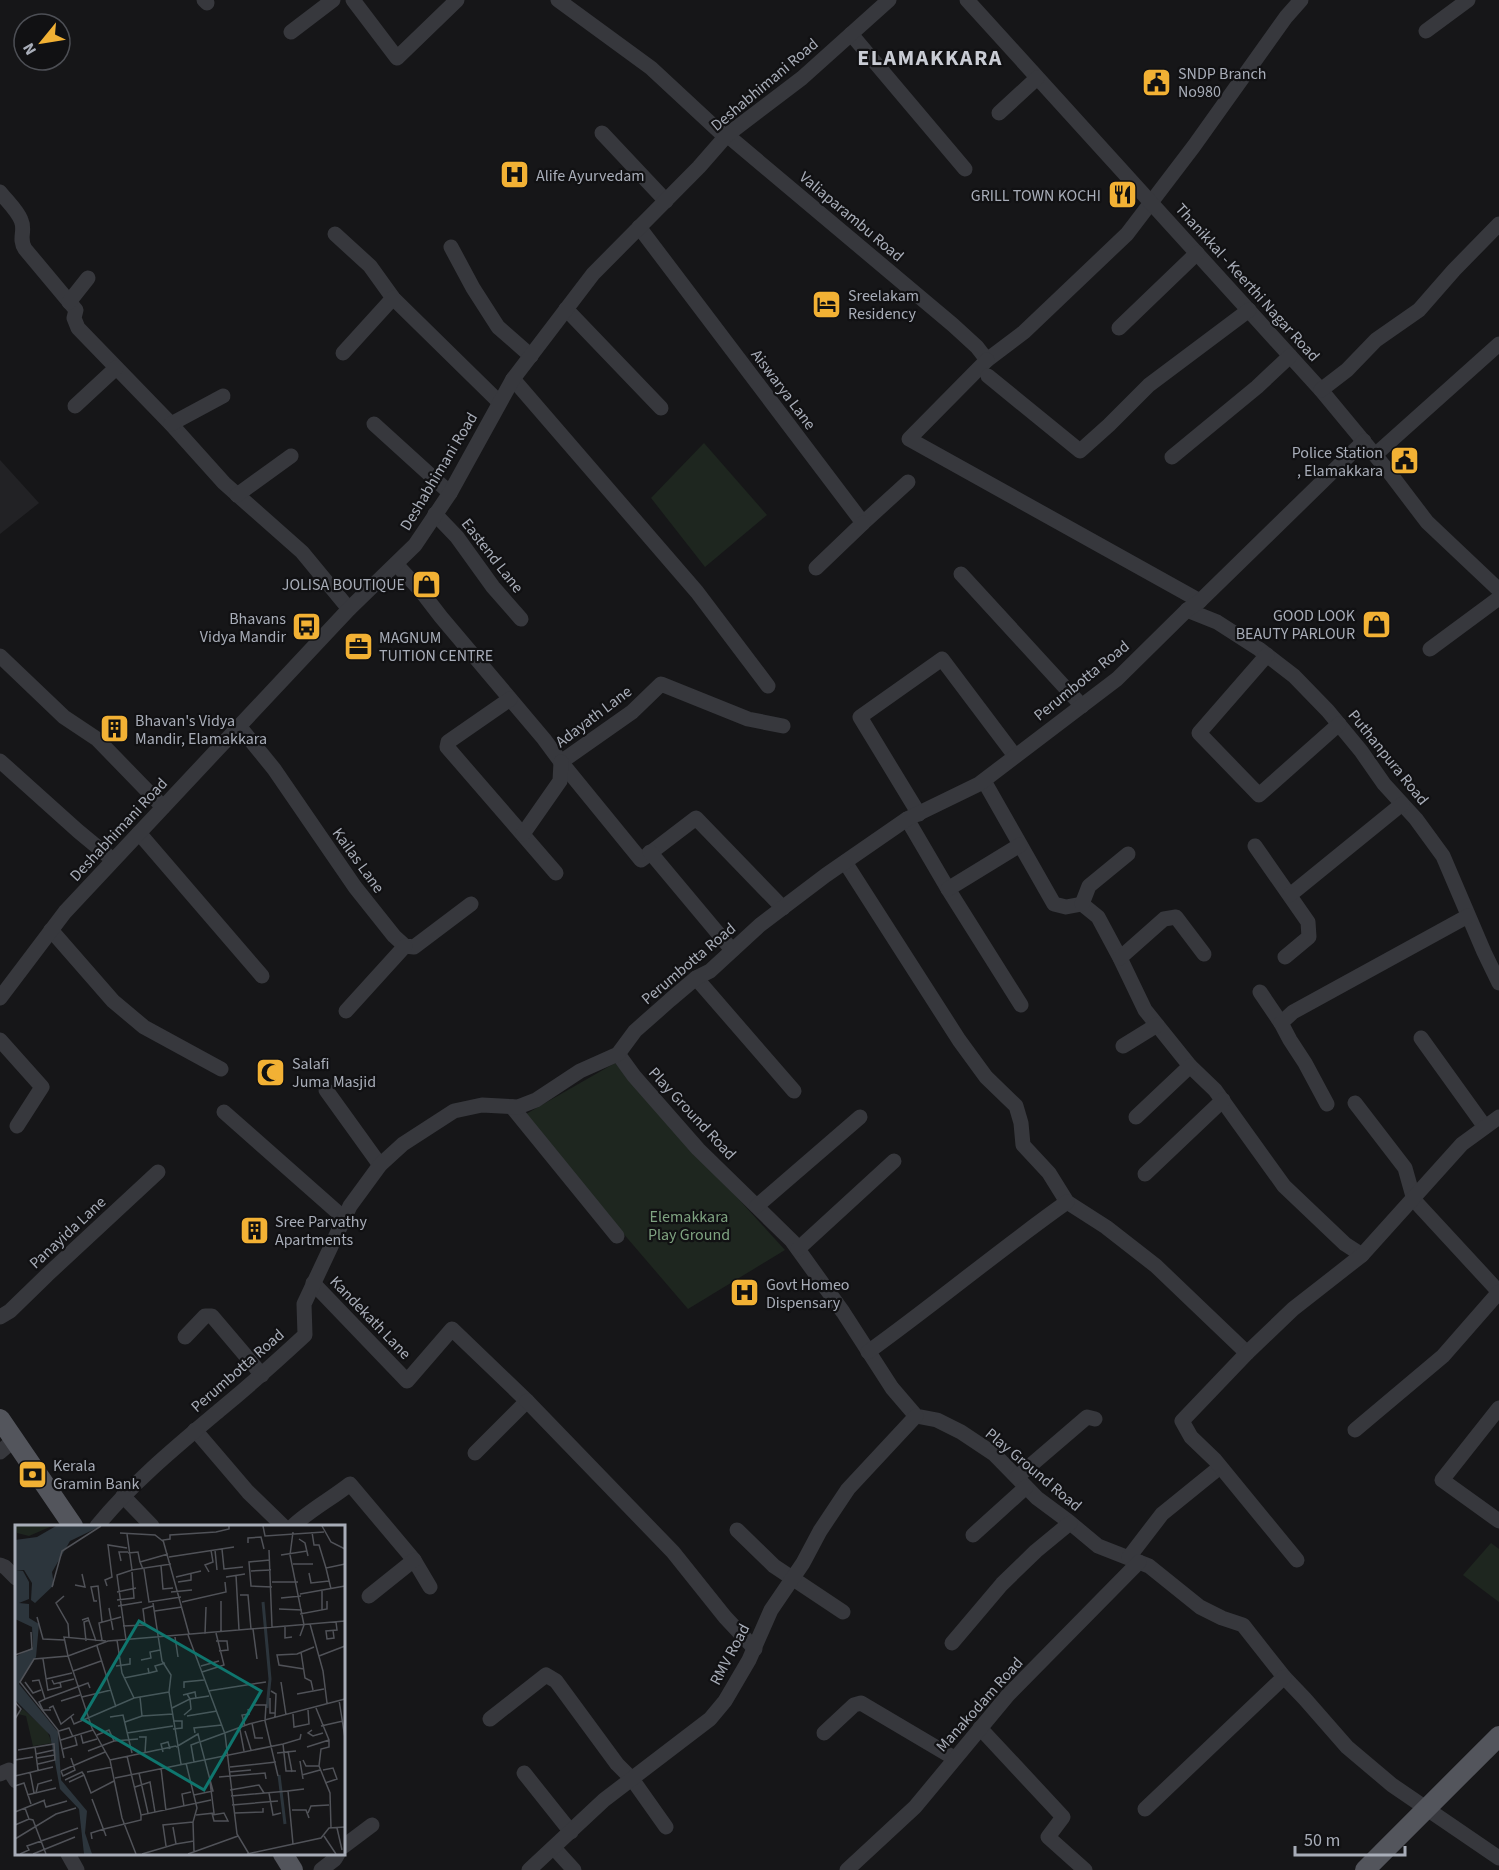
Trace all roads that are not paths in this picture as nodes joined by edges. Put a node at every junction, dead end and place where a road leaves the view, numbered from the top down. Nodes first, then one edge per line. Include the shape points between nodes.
1 (333, 0) edge
2 (353, 0) edge
3 (457, 0) edge
4 (558, 0) edge
5 (889, 0) edge
6 (967, 0) edge
7 (1301, 0) edge
8 (1468, 0) edge
9 (1426, 31) dead end
10 (291, 32) dead end
11 (851, 34) junction
12 (1037, 78) junction
13 (999, 112) dead end
14 (602, 133) dead end
15 (727, 135) junction
16 (965, 169) dead end
17 (1, 195) edge
18 (666, 201) junction
19 (1151, 202) junction
20 (1499, 224) edge
21 (639, 227) junction
22 (335, 234) dead end
23 (451, 247) dead end
24 (1197, 253) junction
25 (88, 278) dead end
26 (393, 298) junction
27 (69, 302) junction
28 (566, 309) junction
29 (1249, 310) junction
30 (1119, 328) dead end
31 (1499, 344) edge
32 (343, 353) dead end
33 (531, 356) junction
34 (1290, 356) junction
35 (987, 360) junction
36 (116, 368) junction
37 (988, 376) dead end
38 (513, 379) junction
39 (1321, 390) junction
40 (223, 396) dead end
41 (499, 402) junction
42 (75, 406) dead end
43 (661, 408) dead end
44 (171, 424) junction
45 (374, 424) dead end
46 (1364, 441) junction
47 (1375, 455) junction
48 (291, 456) dead end
49 (1172, 457) dead end
50 (908, 482) dead end
51 (450, 493) junction
52 (237, 495) junction
53 (435, 514) junction
54 (863, 524) junction
55 (396, 564) junction
56 (816, 568) dead end
57 (961, 574) dead end
58 (1499, 590) edge
59 (1499, 598) edge
60 (1194, 605) junction
61 (349, 609) junction
62 (521, 619) dead end
63 (1430, 649) dead end
64 (1267, 655) junction
65 (0, 656) edge
66 (768, 686) dead end
67 (510, 699) junction
68 (1082, 706) junction
69 (1339, 724) junction
70 (239, 726) junction
71 (783, 726) dead end
72 (1016, 756) junction
73 (0, 761) edge
74 (561, 762) junction
75 (984, 780) junction
76 (1402, 804) junction
77 (163, 807) junction
78 (913, 816) junction
79 (139, 833) junction
80 (523, 834) junction
81 (1020, 845) junction
82 (1255, 846) dead end
83 (650, 852) junction
84 (1128, 854) dead end
85 (114, 860) junction
86 (845, 862) junction
87 (555, 873) dead end
88 (948, 889) junction
89 (1290, 895) junction
90 (471, 904) dead end
91 (1082, 904) junction
92 (783, 908) junction
93 (1468, 916) junction
94 (51, 930) junction
95 (405, 946) junction
96 (732, 950) junction
97 (1204, 954) dead end
98 (1284, 957) dead end
99 (1120, 958) junction
100 (262, 976) dead end
101 (696, 978) junction
102 (1499, 983) edge
103 (1260, 992) dead end
104 (1, 996) edge
105 (1021, 1005) dead end
106 (346, 1011) dead end
107 (1281, 1023) junction
108 (1157, 1025) junction
109 (1421, 1038) dead end
110 (0, 1040) edge
111 (1123, 1046) dead end
112 (618, 1054) junction
113 (1190, 1066) junction
114 (221, 1069) dead end
115 (326, 1090) dead end
116 (794, 1091) dead end
117 (1223, 1100) junction
118 (1355, 1103) dead end
119 (1327, 1104) dead end
120 (512, 1107) junction
121 (224, 1112) dead end
122 (860, 1117) dead end
123 (1136, 1117) dead end
124 (1499, 1117) edge
125 (17, 1126) dead end
126 (1485, 1127) junction
127 (894, 1161) dead end
128 (380, 1165) junction
129 (158, 1172) dead end
130 (1145, 1174) dead end
131 (1414, 1200) junction
132 (1067, 1202) junction
133 (757, 1206) junction
134 (344, 1218) junction
135 (617, 1236) dead end
136 (798, 1249) junction
137 (1362, 1256) junction
138 (313, 1283) junction
139 (1497, 1286) edge
140 (0, 1317) edge
141 (185, 1337) dead end
142 (868, 1352) junction
143 (1247, 1353) junction
144 (262, 1375) junction
145 (527, 1401) junction
146 (1499, 1408) edge
147 (916, 1416) junction
148 (0, 1419) edge
149 (1095, 1419) dead end
150 (195, 1430) junction
151 (1355, 1430) dead end
152 (7, 1445) edge
153 (475, 1453) dead end
154 (1220, 1467) junction
155 (1021, 1482) junction
156 (123, 1497) junction
157 (1499, 1521) edge
158 (1070, 1523) junction
159 (71, 1525) edge
160 (99, 1525) edge
161 (150, 1525) edge
162 (280, 1525) edge
163 (295, 1525) edge
164 (737, 1530) dead end
165 (973, 1535) dead end
166 (1134, 1559) junction
167 (414, 1560) junction
168 (1297, 1560) dead end
169 (0, 1565) edge
170 (15, 1577) edge
171 (793, 1578) junction
172 (430, 1587) dead end
173 (369, 1596) dead end
174 (843, 1612) dead end
175 (952, 1643) dead end
176 (754, 1649) junction
177 (1284, 1677) junction
178 (490, 1719) dead end
179 (980, 1728) junction
180 (824, 1732) dead end
181 (1499, 1736) edge
182 (954, 1758) junction
183 (524, 1773) dead end
184 (0, 1774) edge
185 (15, 1779) edge
186 (632, 1779) junction
187 (1426, 1808) junction
188 (1144, 1809) dead end
189 (372, 1825) dead end
190 (666, 1827) dead end
191 (571, 1832) junction
192 (345, 1844) edge
193 (554, 1848) junction
194 (69, 1855) edge
195 (284, 1855) edge
196 (337, 1855) edge
197 (1499, 1858) edge
198 (77, 1870) edge
199 (293, 1870) edge
200 (321, 1870) edge
201 (529, 1870) edge
202 (574, 1870) edge
203 (847, 1870) edge
204 (1085, 1870) edge
205 (1365, 1870) edge

1 - 10 street
2 - 3 street via 397,58
4 - 15 street, Valiaparambu Road via 651,68
5 - 11 street, Deshabhimani Road
6 - 12 street, Thanikkal - Keerthi Nagar Road
7 - 19 street
8 - 9 street
11 - 15 street, Deshabhimani Road via 802,78
11 - 16 street
12 - 13 street
12 - 19 street, Thanikkal - Keerthi Nagar Road
14 - 18 street
15 - 18 street, Deshabhimani Road
15 - 35 street, Valiaparambu Road via 953,324
17 - 27 street via 22,221 25,249
18 - 21 street, Deshabhimani Road
19 - 24 street, Thanikkal - Keerthi Nagar Road
19 - 35 street via 1114,248 1024,332
20 - 39 street via 1419,310 1376,340
21 - 28 street, Deshabhimani Road via 593,274
21 - 54 street, Aiswarya Lane
22 - 26 street via 370,266
23 - 33 street via 498,327
24 - 29 street, Thanikkal - Keerthi Nagar Road
24 - 30 street
25 - 27 street
26 - 32 street
26 - 41 street
27 - 36 street via 76,310 78,328
28 - 33 street, Deshabhimani Road
28 - 43 street
29 - 34 street, Thanikkal - Keerthi Nagar Road
29 - 37 street via 1149,385 1080,451
31 - 47 street
33 - 38 street, Deshabhimani Road
34 - 39 street, Thanikkal - Keerthi Nagar Road
34 - 49 street
35 - 60 street, Puthanpura Road via 909,439
36 - 42 street
36 - 44 street
38 - 41 street, Deshabhimani Road
38 - 66 street via 696,592
39 - 46 street, Thanikkal - Keerthi Nagar Road
40 - 44 street
41 - 51 street, Deshabhimani Road
44 - 52 street
45 - 51 street
46 - 47 street, Thanikkal - Keerthi Nagar Road
46 - 60 street, Perumbotta Road
47 - 58 street, Thanikkal - Keerthi Nagar Road via 1427,522
48 - 52 street
50 - 54 street
51 - 53 street, Deshabhimani Road
52 - 61 street via 302,552
53 - 55 street, Deshabhimani Road via 415,545
53 - 62 street, Eastend Lane
54 - 56 street
55 - 61 street, Deshabhimani Road
55 - 67 street, Adayath Lane
57 - 68 street
59 - 63 street
60 - 64 street, Puthanpura Road
60 - 68 street, Perumbotta Road via 1117,679
61 - 70 street, Deshabhimani Road
64 - 69 street, Puthanpura Road via 1294,676
64 - 69 street via 1198,733 1259,795
65 - 77 street via 64,717 97,739
67 - 74 street, Adayath Lane
67 - 80 street via 448,742 447,747
68 - 72 street, Perumbotta Road
69 - 76 street, Puthanpura Road
70 - 77 street, Deshabhimani Road
70 - 95 street, Kailas Lane via 274,769 355,887
71 - 74 street, Adayath Lane via 748,719 661,684 632,712
72 - 75 street, Perumbotta Road
72 - 78 street via 942,658 860,717
73 - 85 street
74 - 80 street via 560,781
74 - 83 street via 641,860
75 - 78 street, Perumbotta Road
75 - 81 street
76 - 89 street
76 - 93 street, Puthanpura Road via 1443,856
77 - 79 street, Deshabhimani Road
78 - 86 street, Perumbotta Road
78 - 88 street
79 - 85 street, Deshabhimani Road
79 - 100 street
80 - 87 street
81 - 88 street
81 - 91 street via 1054,903 1066,907
82 - 89 street
83 - 92 street via 696,818
83 - 96 street
84 - 91 street via 1089,886
85 - 94 street, Deshabhimani Road
86 - 92 street, Perumbotta Road
86 - 132 street via 959,1040 986,1077 1016,1106 1023,1145 1049,1173
88 - 105 street
89 - 98 street via 1308,922 1309,937
90 - 95 street via 414,947
91 - 99 street via 1098,917
92 - 96 street, Perumbotta Road
93 - 102 street, Puthanpura Road
93 - 107 street via 1293,1012
94 - 104 street, Deshabhimani Road
94 - 114 street via 113,1000 144,1027
95 - 106 street
96 - 101 street, Perumbotta Road via 710,971
97 - 99 street via 1176,917 1164,920
99 - 108 street via 1145,1010
101 - 112 street, Perumbotta Road via 635,1031
101 - 116 street
103 - 107 street
107 - 119 street
108 - 111 street
108 - 113 street
109 - 126 street
110 - 125 street via 42,1087
112 - 120 street, Perumbotta Road via 580,1071 536,1100
112 - 133 street, Play Ground Road via 698,1149
113 - 117 street
113 - 123 street
115 - 128 street
117 - 130 street
117 - 137 street via 1284,1186
118 - 131 street via 1405,1168
120 - 128 street, Perumbotta Road via 482,1105 454,1111 403,1144
120 - 135 street
121 - 134 street
122 - 133 street
124 - 126 street
126 - 131 street via 1462,1144
127 - 136 street
128 - 134 street, Perumbotta Road
129 - 140 street, Panayida Lane
131 - 137 street
131 - 139 street
132 - 142 street
132 - 143 street via 1156,1266
133 - 136 street, Play Ground Road
134 - 138 street, Perumbotta Road
136 - 142 street, Play Ground Road
137 - 143 street via 1293,1309
138 - 144 street, Perumbotta Road via 304,1304 305,1335
138 - 145 street, Kandekath Lane via 407,1381 452,1329
139 - 151 street via 1443,1356
141 - 144 street via 205,1316 212,1316
142 - 147 street, Play Ground Road
143 - 154 street via 1182,1421 1191,1437
144 - 150 street, Perumbotta Road
145 - 153 street
145 - 176 street via 673,1552
146 - 157 street via 1442,1480
147 - 155 street, Play Ground Road via 937,1420 961,1432 994,1454
147 - 171 street, RMV Road via 848,1489
148 - 152 main road
149 - 155 street via 1087,1417
150 - 156 street, Perumbotta Road
150 - 162 street
152 - 159 main road
154 - 166 street, Manakodam Road via 1162,1514
154 - 168 street
155 - 158 street, Play Ground Road
155 - 165 street
156 - 160 street, Perumbotta Road
156 - 161 street
158 - 166 street, Play Ground Road via 1098,1546
158 - 175 street via 1002,1584
163 - 167 street via 350,1484
164 - 171 street via 774,1566
166 - 177 street, Play Ground Road via 1149,1566 1200,1607 1243,1626
166 - 179 street, Manakodam Road
167 - 172 street
167 - 173 street
169 - 170 street
171 - 174 street
171 - 176 street, RMV Road via 771,1610
176 - 186 street, RMV Road via 710,1719
177 - 187 street, Play Ground Road via 1347,1747
177 - 188 street
178 - 186 street via 546,1676 556,1681 616,1764
179 - 182 street, Manakodam Road
179 - 204 street via 1063,1817 1048,1837
180 - 182 street via 861,1703
181 - 187 main road
182 - 203 street, Manakodam Road via 915,1807
183 - 191 street
184 - 185 street via 9,1770
186 - 190 street
186 - 191 street, RMV Road
187 - 197 street, Play Ground Road
187 - 205 main road
189 - 192 street
191 - 193 street, RMV Road
193 - 201 street, RMV Road
193 - 202 street
194 - 198 street
195 - 199 main road
196 - 200 street

